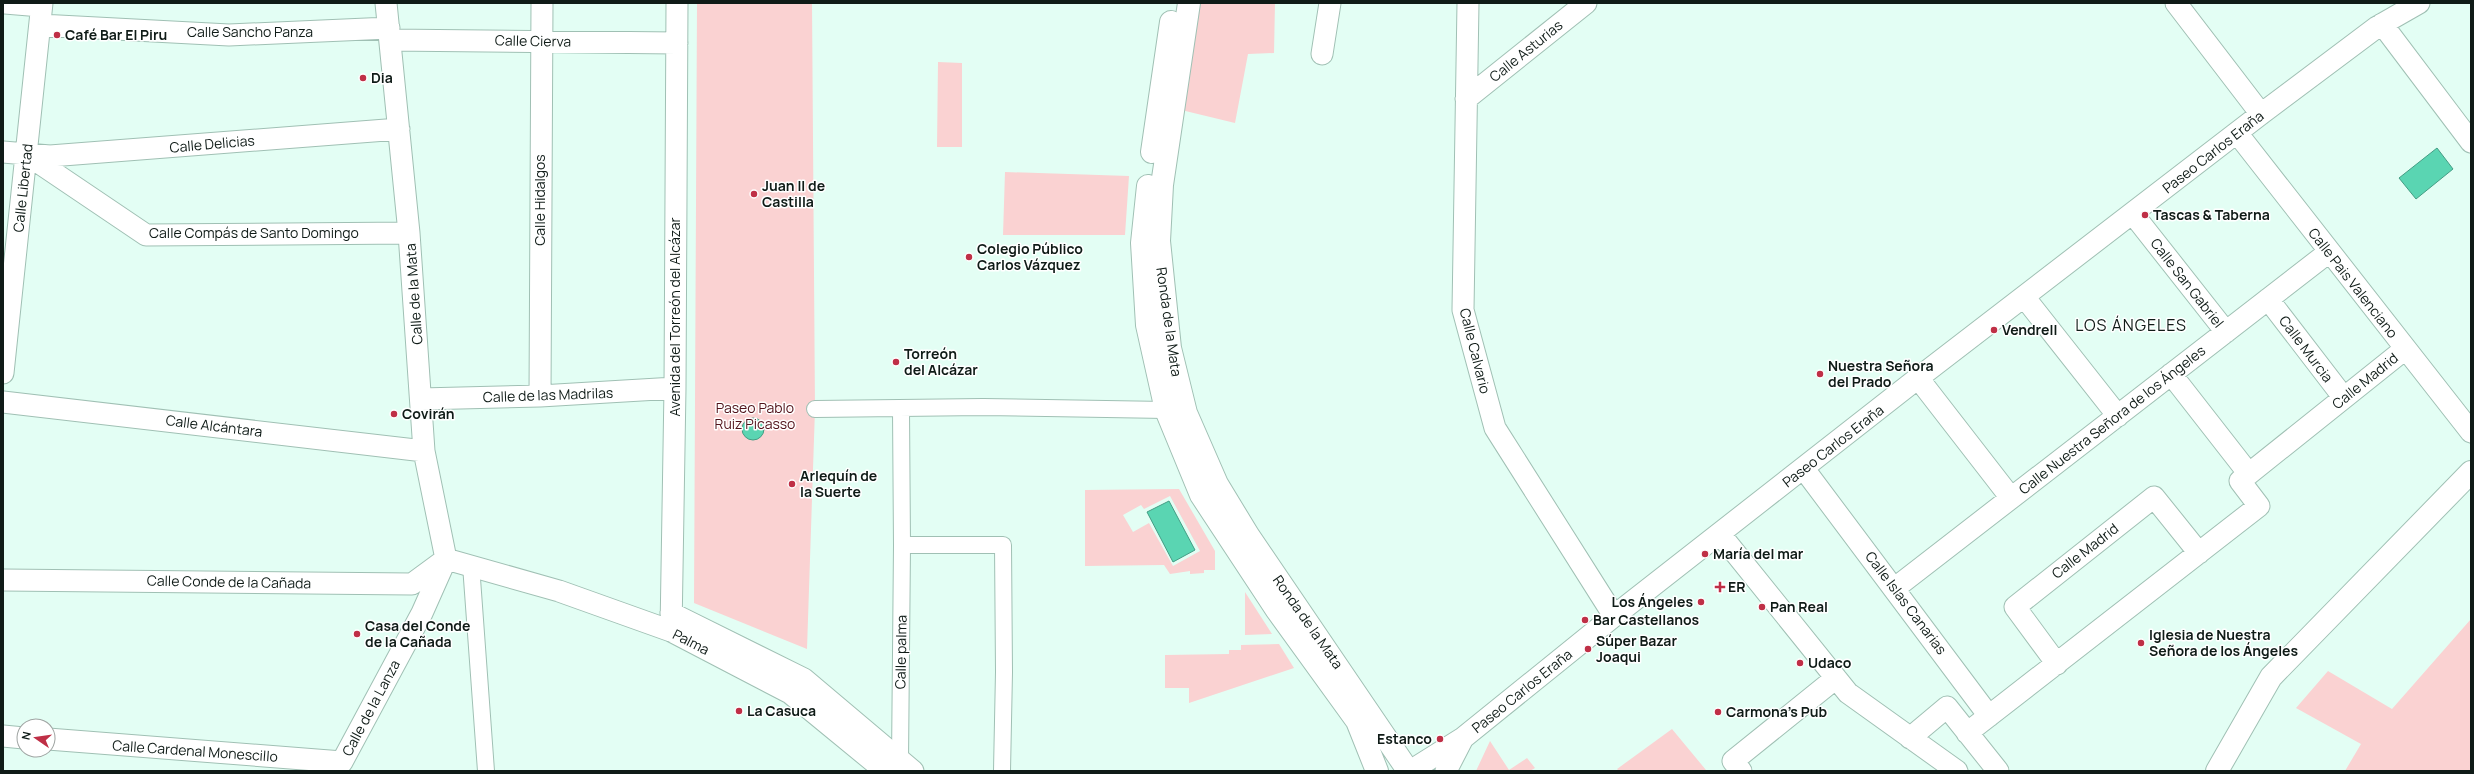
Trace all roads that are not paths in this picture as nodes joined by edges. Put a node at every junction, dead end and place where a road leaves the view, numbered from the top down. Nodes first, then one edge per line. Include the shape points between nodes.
1 (5, 3) edge
2 (386, 3) edge
3 (542, 3) edge
4 (677, 3) edge
5 (1174, 3) edge
6 (1189, 3) edge
7 (1330, 3) edge
8 (1468, 3) edge
9 (1586, 3) edge
10 (2176, 3) edge
11 (2419, 3) edge
12 (41, 11) edge
13 (2382, 24) junction
14 (389, 34) junction
15 (541, 42) junction
16 (677, 43) junction
17 (1322, 54) dead end
18 (1466, 99) junction
19 (2262, 114) junction
20 (399, 129) junction
21 (2237, 133) junction
22 (2471, 142) edge
23 (3, 152) edge
24 (26, 154) junction
25 (2133, 214) junction
26 (409, 233) junction
27 (2329, 252) junction
28 (2025, 298) junction
29 (2268, 299) junction
30 (2226, 332) junction
31 (2405, 349) junction
32 (3, 372) edge
33 (2171, 374) junction
34 (1918, 378) junction
35 (675, 388) junction
36 (540, 396) junction
37 (2344, 398) junction
38 (421, 399) junction
39 (3, 402) edge
40 (815, 409) dead end
41 (901, 410) junction
42 (1166, 410) junction
43 (2118, 416) junction
44 (2471, 432) edge
45 (424, 451) junction
46 (1804, 469) junction
47 (2471, 472) edge
48 (2249, 474) junction
49 (2011, 498) junction
50 (1720, 534) junction
51 (902, 545) junction
52 (2199, 553) junction
53 (446, 559) junction
54 (471, 565) junction
55 (3, 580) edge
56 (1895, 588) junction
57 (1614, 616) junction
58 (671, 622) junction
59 (2057, 664) junction
60 (1836, 678) junction
61 (1989, 716) junction
62 (1967, 733) junction
63 (3, 736) edge
64 (16, 737) edge
65 (1463, 738) junction
66 (1910, 738) junction
67 (56, 741) edge
68 (340, 767) edge
69 (899, 767) edge
70 (1407, 770) edge
71 (486, 771) edge
72 (1002, 771) edge
73 (1377, 771) edge
74 (1446, 771) edge
75 (1741, 771) edge
76 (1957, 771) edge
77 (1998, 771) edge
78 (2217, 771) edge

1 - 12 street, Calle Sancho Panza
2 - 14 street, Calle de la Mata
3 - 15 street, Calle Hidalgos
4 - 16 street, Avenida del Torreón del Alcázar
5 - 42 main road, Ronda de la Mata via 1158,103 1142,243 1147,325
6 - 70 main road, Ronda de la Mata via 1162,185 1159,241 1170,348 1186,413 1217,484 1248,536
7 - 17 street
8 - 18 street, Calle Calvario
9 - 18 street, Calle Asturias
10 - 19 street
11 - 13 street, Paseo Carlos Eraña
12 - 14 street, Calle Sancho Panza via 229,35
12 - 24 street, Calle Libertad
13 - 19 street, Paseo Carlos Eraña
13 - 22 street
14 - 15 street, Calle Cierva
14 - 20 street, Calle de la Mata
15 - 16 street, Calle Cierva
15 - 36 street, Calle Hidalgos
16 - 35 street, Avenida del Torreón del Alcázar
18 - 57 street, Calle Calvario via 1463,310 1495,428
19 - 21 street, Paseo Carlos Eraña
20 - 24 street, Calle Delicias via 50,156
20 - 26 street, Calle de la Mata
21 - 25 street, Paseo Carlos Eraña
21 - 27 street, Calle Pais Valenciano
23 - 24 street, Calle Delicias
24 - 26 street, Calle Compás de Santo Domingo via 146,234
24 - 32 street, Calle Libertad
25 - 28 street, Paseo Carlos Eraña
25 - 30 street, Calle San Gabriel
26 - 38 street, Calle de la Mata
27 - 29 street, Calle Nuestra Señora de los Ángeles
27 - 31 street, Calle Pais Valenciano
28 - 34 street, Paseo Carlos Eraña
28 - 43 street
29 - 30 street, Calle Nuestra Señora de los Ángeles
29 - 37 street, Calle Murcia
30 - 33 street, Calle Nuestra Señora de los Ángeles
31 - 37 street, Calle Madrid
31 - 44 street, Calle Pais Valenciano
33 - 43 street, Calle Nuestra Señora de los Ángeles
33 - 48 street
34 - 46 street, Paseo Carlos Eraña
34 - 49 street
35 - 36 street, Calle de las Madrilas
35 - 58 street, Avenida del Torreón del Alcázar
36 - 38 street, Calle de las Madrilas
37 - 48 street, Calle Madrid
38 - 45 street, Calle de la Mata
39 - 45 street, Calle Alcántara
40 - 41 street
41 - 42 street via 984,407
41 - 51 street, Calle palma
42 - 73 main road, Ronda de la Mata via 1201,495 1276,609 1356,721
43 - 49 street, Calle Nuestra Señora de los Ángeles
45 - 53 street, Calle de la Mata
46 - 50 street, Paseo Carlos Eraña
46 - 56 street, Calle Islas Canarias
47 - 78 main road via 2271,677
48 - 52 street via 2240,481 2259,506
49 - 56 street, Calle Nuestra Señora de los Ángeles
50 - 57 street, Paseo Carlos Eraña
50 - 60 street
51 - 69 street, Calle palma
51 - 72 street via 1002,545
52 - 59 street
52 - 59 street, Calle Madrid via 2154,497 2015,607
53 - 54 street
53 - 55 street, Calle Conde de la Cañada via 412,584
53 - 68 street, Calle de la Lanza via 422,614
54 - 58 street, Palma
54 - 71 street
56 - 61 street, Calle Islas Canarias
57 - 65 street, Paseo Carlos Eraña
58 - 69 street, Palma via 790,693
59 - 61 street
60 - 66 street via 1848,694
60 - 75 street via 1733,761
61 - 62 street
62 - 66 street via 1947,707
62 - 77 street
63 - 64 street
65 - 70 street, Paseo Carlos Eraña
65 - 74 street, Paseo Carlos Eraña
66 - 76 street
67 - 68 street, Calle Cardenal Monescillo

